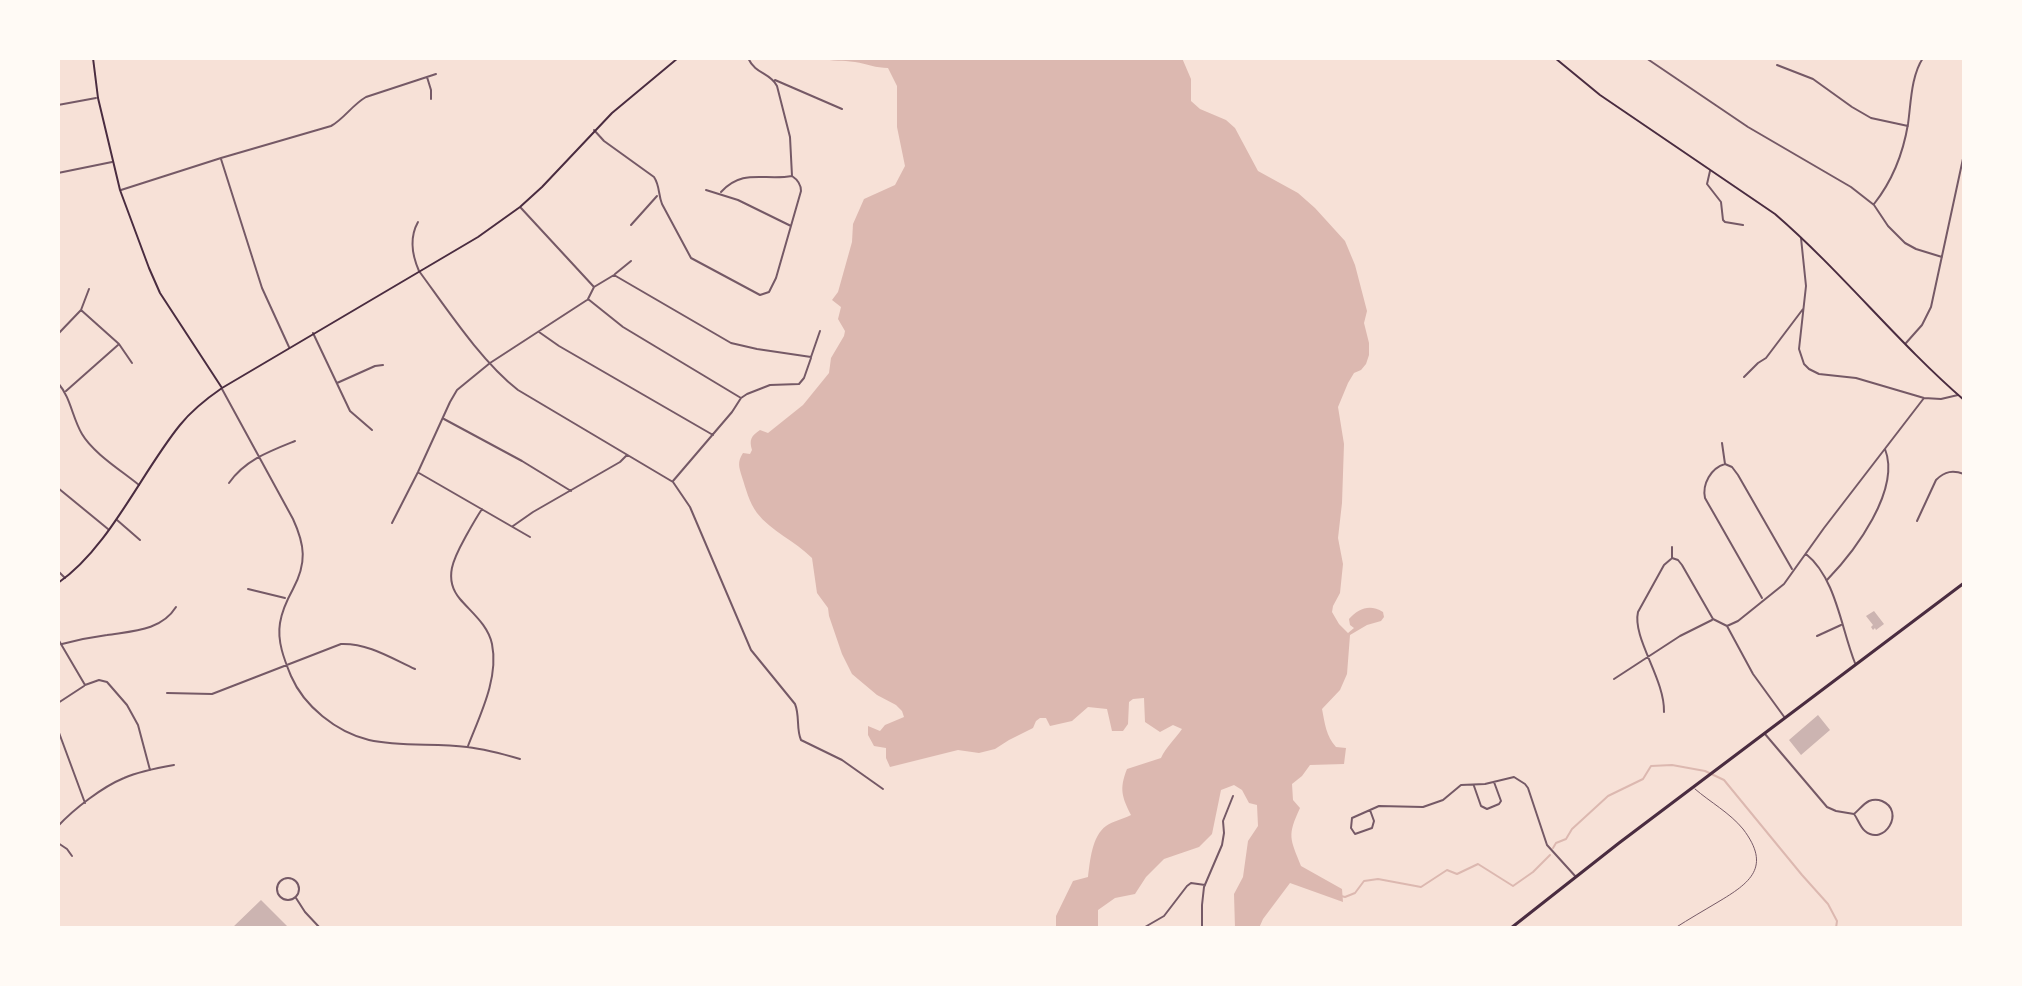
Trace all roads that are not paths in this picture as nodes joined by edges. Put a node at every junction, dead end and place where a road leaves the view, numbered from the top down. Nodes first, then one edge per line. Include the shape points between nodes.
1 (93, 58) edge
2 (678, 58) edge
3 (748, 58) edge
4 (1555, 58) edge
5 (1646, 58) edge
6 (1923, 58) edge
7 (1777, 65) dead end
8 (436, 74) dead end
9 (427, 77) junction
10 (774, 79) junction
11 (98, 98) junction
12 (431, 99) dead end
13 (58, 105) edge
14 (842, 109) dead end
15 (1908, 126) junction
16 (594, 130) junction
17 (1964, 154) edge
18 (221, 158) junction
19 (113, 161) junction
20 (1711, 170) junction
21 (58, 173) edge
22 (792, 176) junction
23 (120, 190) junction
24 (706, 190) dead end
25 (720, 193) junction
26 (658, 195) junction
27 (1874, 205) junction
28 (520, 207) junction
29 (418, 222) dead end
30 (631, 225) dead end
31 (1743, 225) dead end
32 (791, 226) junction
33 (1801, 236) junction
34 (1942, 257) junction
35 (631, 261) dead end
36 (419, 271) junction
37 (614, 275) junction
38 (594, 287) junction
39 (89, 289) dead end
40 (588, 299) junction
41 (1804, 308) junction
42 (81, 310) junction
43 (538, 331) junction
44 (820, 331) dead end
45 (313, 333) junction
46 (58, 334) edge
47 (1906, 343) junction
48 (119, 344) junction
49 (289, 347) junction
50 (811, 357) junction
51 (132, 363) dead end
52 (490, 363) junction
53 (383, 365) dead end
54 (1744, 377) dead end
55 (58, 383) edge
56 (336, 384) junction
57 (222, 388) junction
58 (65, 391) junction
59 (1958, 395) junction
60 (741, 398) junction
61 (1924, 398) junction
62 (1964, 400) edge
63 (443, 418) junction
64 (372, 430) dead end
65 (713, 435) junction
66 (295, 441) dead end
67 (1722, 443) dead end
68 (1885, 449) junction
69 (628, 455) junction
70 (258, 457) junction
71 (1725, 464) junction
72 (418, 472) junction
73 (1964, 474) edge
74 (673, 482) junction
75 (229, 483) dead end
76 (139, 485) junction
77 (58, 488) edge
78 (571, 491) junction
79 (482, 509) junction
80 (116, 519) junction
81 (1917, 521) dead end
82 (392, 523) dead end
83 (513, 526) junction
84 (108, 529) junction
85 (530, 537) dead end
86 (140, 540) dead end
87 (1672, 547) dead end
88 (1805, 553) junction
89 (1672, 558) junction
90 (1793, 570) junction
91 (58, 571) edge
92 (65, 578) junction
93 (1827, 580) junction
94 (58, 583) edge
95 (1964, 583) edge
96 (248, 589) dead end
97 (288, 598) junction
98 (1764, 600) junction
99 (176, 607) dead end
100 (1713, 619) junction
101 (1842, 625) junction
102 (1727, 626) junction
103 (1817, 636) dead end
104 (58, 639) edge
105 (61, 644) junction
106 (1649, 656) junction
107 (1855, 664) junction
108 (287, 665) junction
109 (415, 669) dead end
110 (1614, 679) dead end
111 (85, 685) junction
112 (167, 693) dead end
113 (58, 703) edge
114 (1664, 712) dead end
115 (1785, 718) junction
116 (58, 730) edge
117 (1764, 733) junction
118 (468, 747) junction
119 (520, 759) dead end
120 (174, 765) dead end
121 (150, 770) junction
122 (1494, 782) junction
123 (1474, 785) junction
124 (1693, 788) junction
125 (883, 789) dead end
126 (1233, 796) dead end
127 (85, 803) junction
128 (1370, 810) junction
129 (1854, 814) junction
130 (58, 826) edge
131 (58, 843) edge
132 (72, 856) dead end
133 (1576, 877) junction
134 (1205, 885) junction
135 (296, 897) junction
136 (1145, 927) edge
137 (320, 928) edge
138 (1202, 928) edge
139 (1511, 928) edge
140 (1675, 928) edge

1 - 11 main road
2 - 16 main road
3 - 10 street via 753,68
4 - 20 main road
5 - 27 street
6 - 15 street
7 - 15 street via 1815,80 1871,118
8 - 9 street
9 - 12 street
9 - 18 street via 366,97 331,126
10 - 14 street
10 - 22 street via 790,137
11 - 13 street
11 - 19 main road
15 - 27 street via 1897,167
16 - 26 street via 654,177
16 - 28 main road
17 - 34 street
18 - 23 street
18 - 49 street via 262,288
19 - 21 street
19 - 23 main road
20 - 31 street via 1707,184 1721,202 1723,220
20 - 33 main road
22 - 25 street via 745,176
22 - 32 street via 801,191
23 - 57 main road via 154,282
24 - 25 street
25 - 32 street
26 - 30 street
26 - 32 street via 691,258 760,295 769,292 776,278
27 - 34 street via 1905,243
28 - 36 main road
28 - 38 street
29 - 36 street via 412,236
33 - 41 street
33 - 47 main road
34 - 47 street via 1931,307
35 - 37 street
36 - 45 main road
36 - 52 street
37 - 38 street
37 - 50 street via 731,343
38 - 40 street
39 - 42 street
40 - 43 street
40 - 60 street via 623,327
41 - 54 street via 1766,358
41 - 61 street via 1799,349 1809,369
42 - 46 street
42 - 48 street
43 - 52 street
43 - 65 street
44 - 50 street
45 - 49 main road
45 - 56 street
47 - 59 main road
48 - 51 street
48 - 58 street
49 - 57 main road
50 - 60 street via 799,384 770,385
52 - 63 street via 457,390
52 - 69 street via 518,390
53 - 56 street
55 - 58 street
56 - 64 street via 350,411
57 - 70 street
57 - 76 main road via 180,424
58 - 76 street via 88,443
59 - 61 street
59 - 62 main road
60 - 65 street
61 - 68 street
63 - 72 street
63 - 78 street
65 - 74 street
66 - 70 street
67 - 71 street
68 - 88 street
68 - 93 street via 1889,476 1874,517
69 - 74 street
69 - 78 street
70 - 75 street
70 - 97 street via 302,541 301,567
71 - 90 street via 1738,475
71 - 98 street via 1711,474 1705,498
72 - 79 street
72 - 82 street
73 - 81 street via 1941,474
74 - 125 street via 696,520 751,650 795,704 801,740
76 - 80 main road
77 - 84 street
78 - 83 street
79 - 83 street
79 - 118 street via 451,567 454,591 483,624 494,660
80 - 84 main road
80 - 86 street
83 - 85 street
84 - 92 main road
87 - 89 street
88 - 90 street
88 - 93 street
89 - 100 street via 1682,565
89 - 106 street via 1636,619
90 - 98 street
91 - 92 street
92 - 94 main road
93 - 101 street
95 - 107 main road
96 - 97 street
97 - 108 street via 279,629
98 - 102 street
99 - 105 street via 166,619 146,628
100 - 102 street
100 - 106 street
101 - 103 street
101 - 107 street
102 - 115 street
104 - 105 street
105 - 111 street
106 - 110 street
106 - 114 street
107 - 115 main road
108 - 109 street via 352,643
108 - 112 street via 212,694
108 - 118 street via 301,693 326,719 365,739
111 - 113 street
111 - 121 street via 107,682 127,705
115 - 117 main road
116 - 127 street
117 - 124 main road
117 - 129 street via 1824,804
118 - 119 street
120 - 121 street
121 - 127 street via 113,783
122 - 123 street
122 - 123 street via 1501,801 1487,809
122 - 133 street via 1514,777 1525,784 1547,845
123 - 128 street via 1461,785 1431,805
124 - 133 main road
124 - 140 lane via 1742,828 1756,865 1740,888
126 - 134 street via 1223,821 1222,845
127 - 130 street
128 - 128 street via 1372,828 1355,834 1352,818
129 - 129 street via 1872,834 1884,832 1893,819 1887,805 1876,800
131 - 132 street
133 - 139 main road
134 - 136 street via 1191,883 1164,916
134 - 138 street
135 - 135 street via 297,884 282,880 280,896
135 - 137 street

